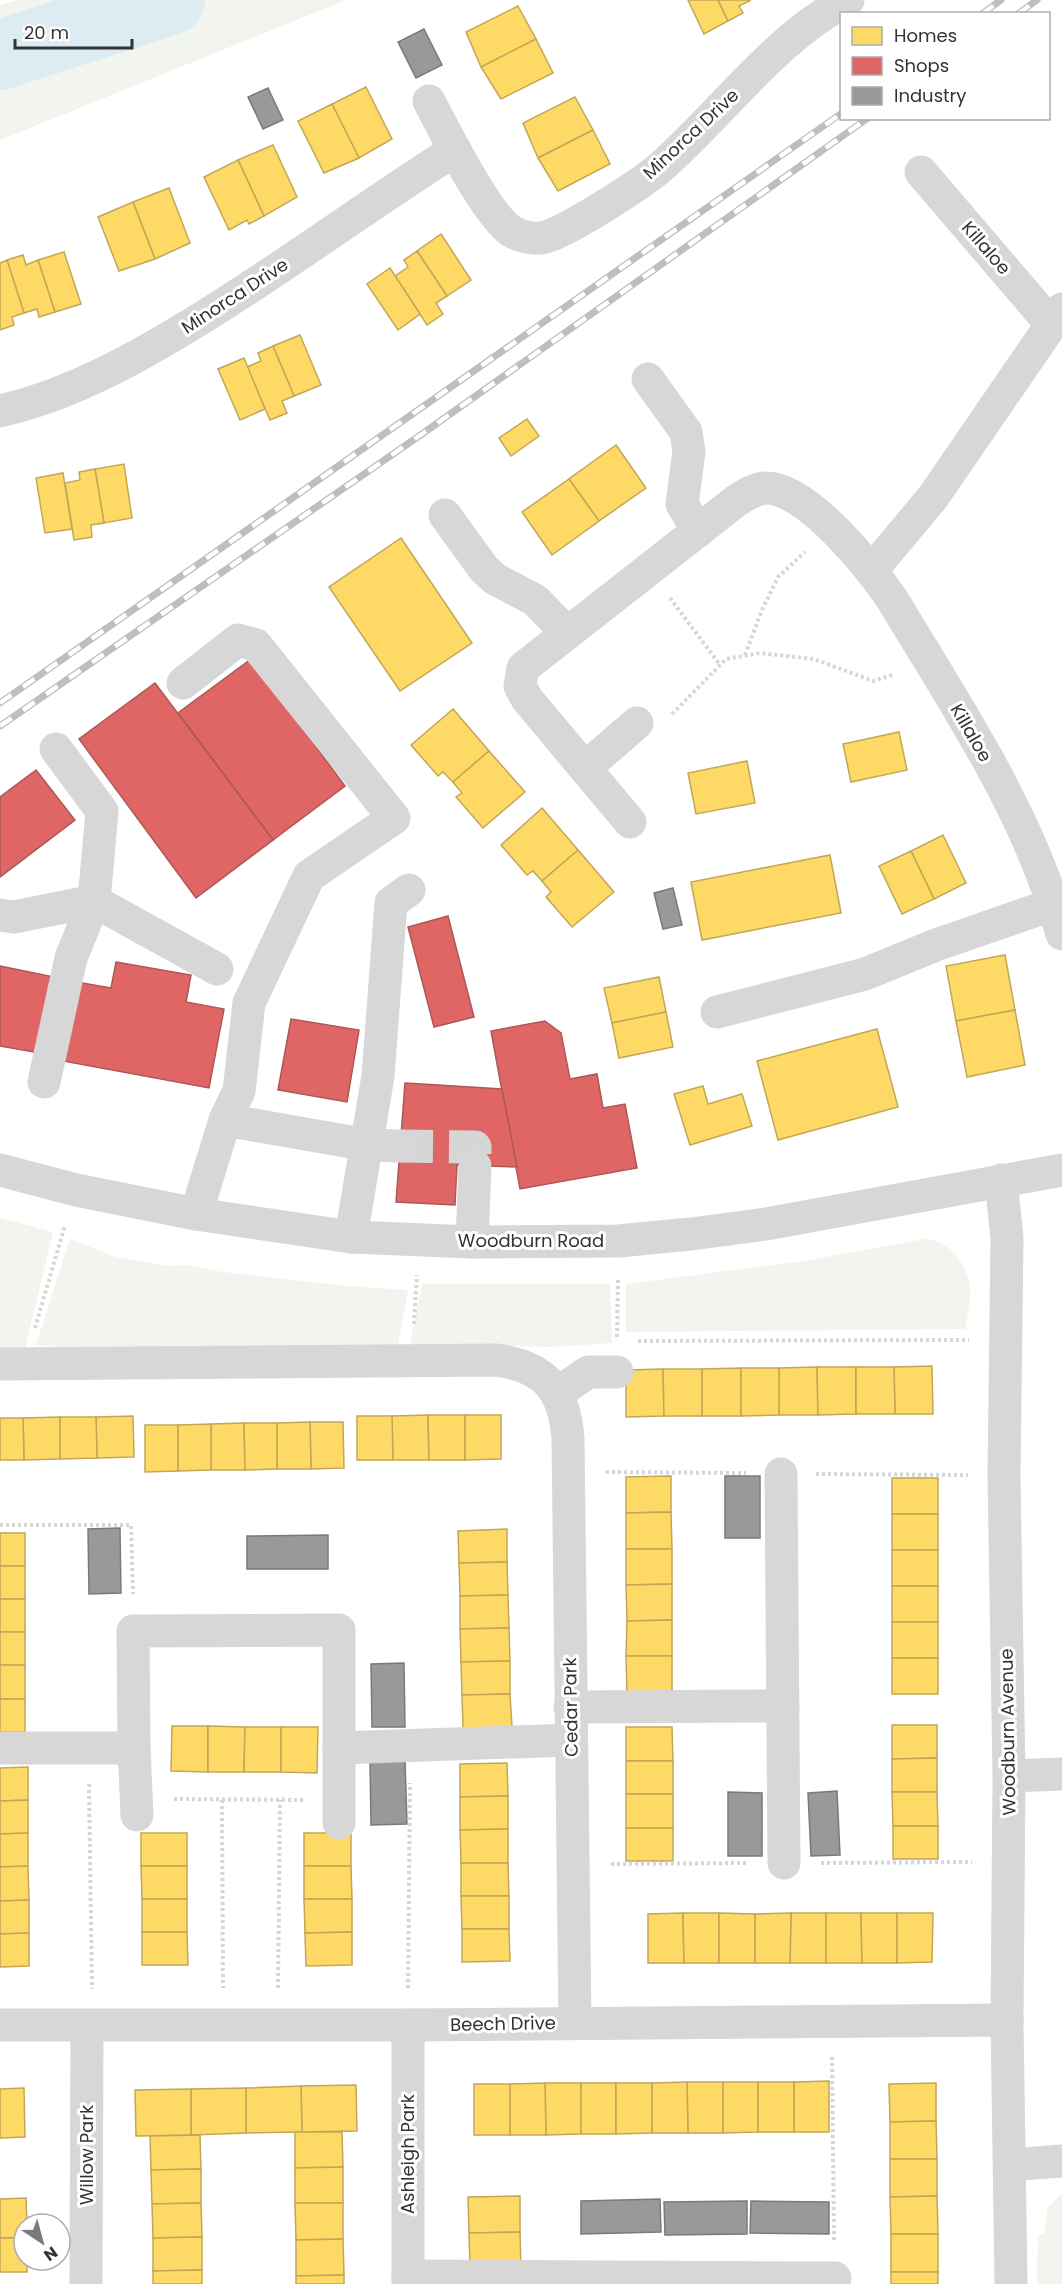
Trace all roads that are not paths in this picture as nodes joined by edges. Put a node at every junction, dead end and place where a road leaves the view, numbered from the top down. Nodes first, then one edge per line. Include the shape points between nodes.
1 (848, 0) edge
2 (429, 101) dead end
3 (455, 150) junction
4 (921, 172) dead end
5 (1057, 317) edge
6 (648, 379) dead end
7 (0, 411) edge
8 (445, 514) dead end
9 (698, 531) junction
10 (872, 570) junction
11 (567, 633) junction
12 (183, 683) dead end
13 (637, 723) road end
14 (56, 749) dead end
15 (585, 768) junction
16 (630, 822) dead end
17 (409, 890) dead end
18 (94, 901) junction
19 (0, 915) edge
20 (1058, 919) edge
21 (217, 969) dead end
22 (717, 1012) dead end
23 (44, 1082) dead end
24 (225, 1120) junction
25 (368, 1145) junction
26 (400, 1146) tunnel mouth
27 (475, 1166) tunnel mouth
28 (0, 1170) edge
29 (1062, 1170) edge
30 (1001, 1180) junction
31 (196, 1214) junction
32 (351, 1237) junction
33 (472, 1242) junction
34 (617, 1357) road end
35 (12, 1363) edge
36 (558, 1393) junction
37 (781, 1474) dead end
38 (783, 1706) junction
39 (570, 1707) junction
40 (571, 1740) junction
41 (0, 1748) edge
42 (134, 1748) junction
43 (339, 1748) junction
44 (1062, 1773) edge
45 (1009, 1776) junction
46 (137, 1807) road end
47 (338, 1811) road end
48 (784, 1863) dead end
49 (1007, 2020) junction
50 (575, 2023) junction
51 (0, 2025) edge
52 (408, 2025) junction
53 (90, 2026) junction
54 (1062, 2161) edge
55 (1010, 2165) junction
56 (835, 2278) road end
57 (408, 2280) edge
58 (86, 2284) edge
59 (1011, 2284) edge

1 - 3 street, Minorca Drive via 779,52 660,168 552,235 528,237 509,230
2 - 3 street, Minorca Drive
3 - 7 street, Minorca Drive via 158,346 92,378
4 - 5 street, Killaloe
5 - 10 street, Killaloe via 933,496
6 - 9 street via 686,432 689,452 682,504
8 - 11 street via 484,569 535,600
9 - 10 street, Killaloe via 747,494 765,488 783,492 814,511
9 - 11 street, Killaloe
10 - 20 street, Killaloe via 1019,815
11 - 15 street, Killaloe via 527,664 520,686 532,706
12 - 24 street via 238,640 256,645 394,818 309,876 249,1003 239,1091
13 - 15 street
14 - 18 street via 102,811
15 - 16 street, Killaloe
17 - 25 street via 391,903 378,1076
18 - 19 street via 14,917
18 - 21 street
18 - 23 street via 71,958
20 - 22 street, Killaloe via 936,945 865,974
24 - 25 street
24 - 31 street
25 - 26 street
25 - 32 street
27 - 33 street
28 - 31 street, Woodburn Road
29 - 30 street, Woodburn Road
30 - 33 street, Woodburn Road via 766,1224 618,1241
30 - 45 street, Woodburn Avenue via 1007,1238 1004,1475
31 - 32 street, Woodburn Road
32 - 33 street, Woodburn Road
34 - 36 street
35 - 36 street via 512,1362 538,1373
36 - 39 street, Cedar Park via 568,1438
37 - 38 street
38 - 39 street
38 - 48 street
39 - 40 street, Cedar Park
40 - 43 street
40 - 50 street, Cedar Park
41 - 42 street
42 - 43 street via 134,1631 339,1629
42 - 46 street
43 - 47 street
44 - 45 street
45 - 49 street, Woodburn Avenue
49 - 50 street, Beech Drive
49 - 55 street, Woodburn Avenue
50 - 52 street, Beech Drive
51 - 53 street, Beech Drive
52 - 53 street, Beech Drive
52 - 57 street, Ashleigh Park
53 - 58 street, Willow Park
54 - 55 street
55 - 59 street, Woodburn Avenue
56 - 57 street

